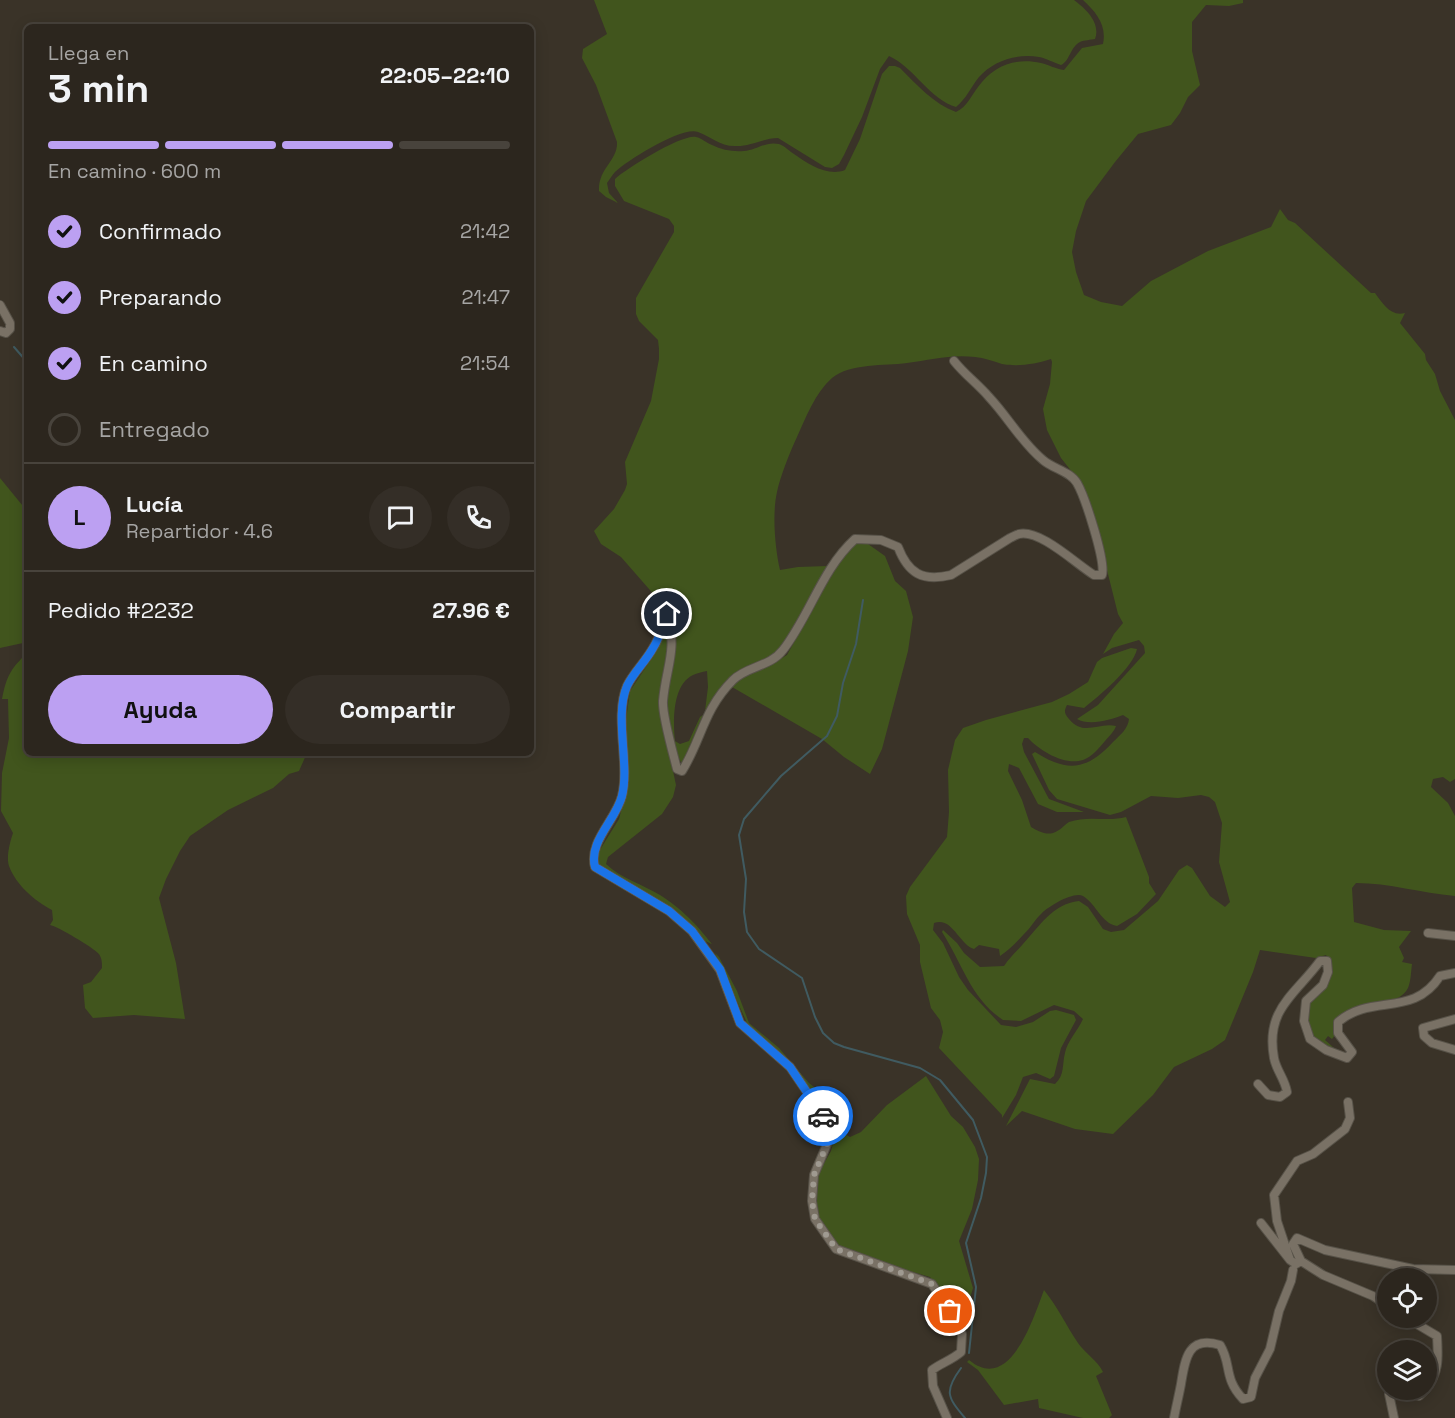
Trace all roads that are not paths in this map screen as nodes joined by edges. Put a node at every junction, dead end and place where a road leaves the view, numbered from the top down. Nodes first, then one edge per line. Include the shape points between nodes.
1 (0, 305) edge
2 (0, 331) edge
3 (954, 361) dead end
4 (1428, 933) dead end
5 (1455, 936) edge
6 (1455, 973) edge
7 (1455, 1019) edge
8 (1455, 1050) edge
9 (1258, 1084) dead end
10 (1348, 1102) dead end
11 (1261, 1223) dead end
12 (1290, 1260) junction
13 (1301, 1261) junction
14 (1293, 1270) dead end
15 (1455, 1270) edge
16 (1377, 1299) edge
17 (1424, 1328) edge
18 (1437, 1366) edge
19 (1390, 1400) edge
20 (947, 1418) edge
21 (1174, 1418) edge
22 (1394, 1418) edge

1 - 2 street via 10,329 6,333
3 - 20 street via 989,396 1032,450 1076,482 1088,508 1103,564 1102,575 1094,575 1028,534 1010,538 941,578 912,571 898,548 881,540 855,539 831,567 782,653 767,664 742,672 719,694 682,771 677,769 663,703 671,662 672,633 667,614 655,646 627,686 623,702 623,793 592,858 595,867 669,911 692,931 720,969 740,1023 790,1067 833,1130 814,1175 812,1201 815,1219 836,1249 932,1284 953,1316 962,1334 961,1352 932,1370 933,1386
4 - 5 street
6 - 9 street via 1440,976 1423,995 1348,1013 1338,1022 1338,1033 1352,1052 1347,1058 1310,1039 1304,1021 1306,1001 1323,985 1328,972 1327,961 1320,961 1284,1002 1275,1021 1275,1061 1287,1092 1280,1097 1268,1095
7 - 8 street via 1423,1028 1424,1036 1432,1043
10 - 12 street via 1350,1118 1345,1129 1313,1154 1297,1161 1274,1195 1276,1221
11 - 12 street
12 - 13 street via 1296,1264
13 - 15 street via 1293,1244 1297,1238 1325,1250 1413,1269
13 - 16 street
14 - 21 street via 1251,1397 1243,1399 1237,1393 1229,1378 1226,1353 1220,1345 1209,1341 1190,1350 1185,1361
17 - 18 street via 1437,1336
19 - 22 street

